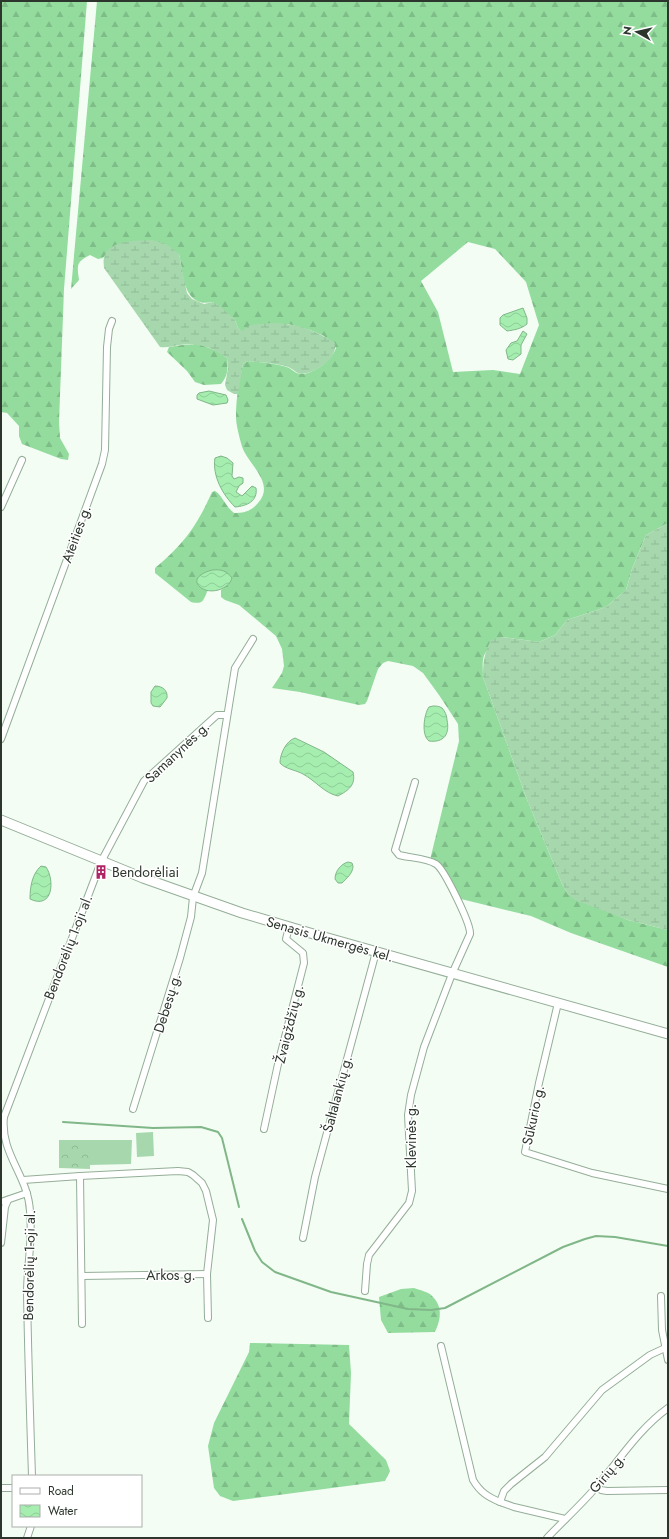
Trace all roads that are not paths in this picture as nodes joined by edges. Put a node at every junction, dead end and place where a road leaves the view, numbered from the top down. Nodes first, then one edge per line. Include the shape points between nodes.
1 (112, 321) dead end
2 (22, 460) dead end
3 (1, 506) edge
4 (253, 640) dead end
5 (227, 715) junction
6 (1, 739) edge
7 (415, 782) dead end
8 (1, 820) edge
9 (101, 862) junction
10 (193, 896) junction
11 (289, 927) junction
12 (376, 952) junction
13 (452, 974) junction
14 (558, 1003) junction
15 (668, 1034) edge
16 (133, 1109) dead end
17 (264, 1129) dead end
18 (80, 1176) junction
19 (23, 1180) junction
20 (668, 1189) edge
21 (27, 1193) junction
22 (8, 1200) junction
23 (1, 1202) edge
24 (304, 1238) dead end
25 (1, 1243) edge
26 (207, 1274) junction
27 (82, 1276) junction
28 (365, 1291) dead end
29 (661, 1296) dead end
30 (208, 1318) dead end
31 (82, 1324) dead end
32 (441, 1346) dead end
33 (665, 1348) junction
34 (668, 1360) edge
35 (668, 1408) edge
36 (32, 1475) edge
37 (597, 1486) junction
38 (1, 1488) edge
39 (12, 1488) edge
40 (668, 1490) edge
41 (500, 1502) junction
42 (565, 1519) junction
43 (31, 1527) edge
44 (27, 1538) edge
45 (547, 1538) edge

1 - 6 street, Ateities g. via 107,347 103,460
2 - 3 street
4 - 5 street, Samanynės g. via 235,668
5 - 9 street, Samanynės g. via 217,715 144,781
5 - 10 street, Samanynės g. via 202,873
7 - 13 street, Klevinės g. via 395,850 399,855 437,864 462,908 470,927 470,934
8 - 9 main road, Senasis Ukmergės kel.
9 - 10 main road, Senasis Ukmergės kel.
9 - 19 street, Bendorėlių 1-oji al. via 4,1117 4,1143
10 - 11 main road, Senasis Ukmergės kel.
10 - 16 street, Debesų g. via 191,917 180,958
11 - 12 main road, Senasis Ukmergės kel.
11 - 17 street, Žvaigždžių g. via 286,939 303,952 304,963
12 - 13 main road, Senasis Ukmergės kel.
12 - 24 street, Šaltalankių g. via 315,1177
13 - 14 main road, Senasis Ukmergės kel.
13 - 28 street, Klevinės g. via 424,1047 411,1095 408,1115 411,1198 369,1255
14 - 15 main road, Senasis Ukmergės kel.
14 - 20 street, Sūkurio g. via 525,1152 592,1173
18 - 19 street, Arkos g.
18 - 26 street, Arkos g. via 178,1171 188,1172 199,1178 206,1191 213,1220
18 - 27 street
19 - 21 street, Bendorėlių 1-oji al.
21 - 22 street
21 - 36 street, Bendorėlių 1-oji al. via 31,1217 27,1292
22 - 23 street
22 - 25 street
26 - 27 street, Arkos g.
26 - 30 street
27 - 31 street
29 - 33 street
32 - 41 street via 473,1480 487,1497
33 - 34 street
33 - 41 street via 650,1355 602,1390 545,1458 504,1491
35 - 37 street, Girių g. via 648,1425
37 - 40 street via 607,1491
37 - 42 street, Girių g.
38 - 39 street
41 - 42 street
42 - 45 street, Girių g.
43 - 44 street

